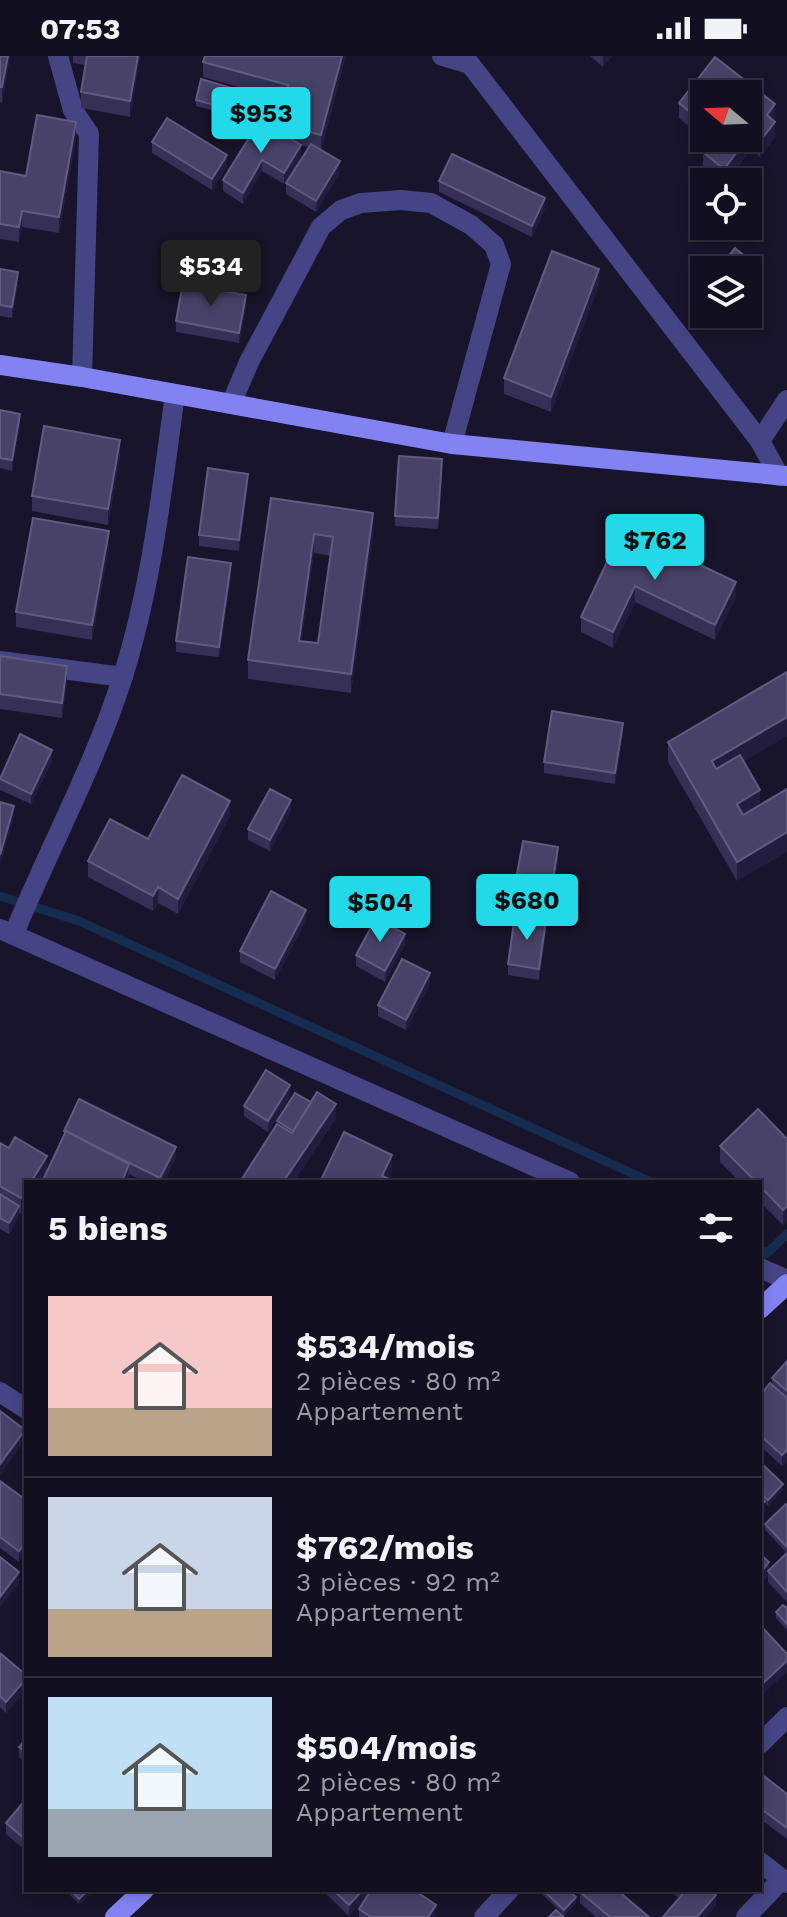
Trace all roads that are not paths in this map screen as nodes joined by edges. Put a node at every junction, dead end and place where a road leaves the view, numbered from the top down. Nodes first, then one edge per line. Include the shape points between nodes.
1 (58, 56) edge
2 (442, 56) edge
3 (0, 365) edge
4 (82, 377) junction
5 (175, 394) junction
6 (787, 400) edge
7 (231, 404) junction
8 (760, 441) junction
9 (452, 444) junction
10 (784, 480) edge
11 (0, 661) edge
12 (123, 677) junction
13 (7, 932) edge
14 (565, 1180) edge
15 (762, 1269) edge
16 (787, 1282) edge
17 (762, 1307) edge
18 (0, 1392) edge
19 (24, 1408) edge
20 (787, 1717) edge
21 (762, 1742) edge
22 (762, 1864) edge
23 (784, 1881) edge
24 (142, 1892) edge
25 (507, 1892) edge
26 (115, 1917) edge
27 (484, 1917) edge
28 (746, 1917) edge

1 - 4 street via 73,110 89,134
2 - 8 street via 470,64
3 - 4 street
4 - 5 street
5 - 7 street
5 - 12 street via 145,597
6 - 8 street
7 - 9 street
7 - 9 street via 321,227 341,210 361,203 431,203 494,245 501,264
8 - 10 street
9 - 10 street
11 - 12 street
12 - 13 street via 27,901
13 - 14 street
15 - 16 street
16 - 17 street
18 - 19 street
20 - 21 street
22 - 23 street
23 - 28 street
24 - 26 street
25 - 27 street

